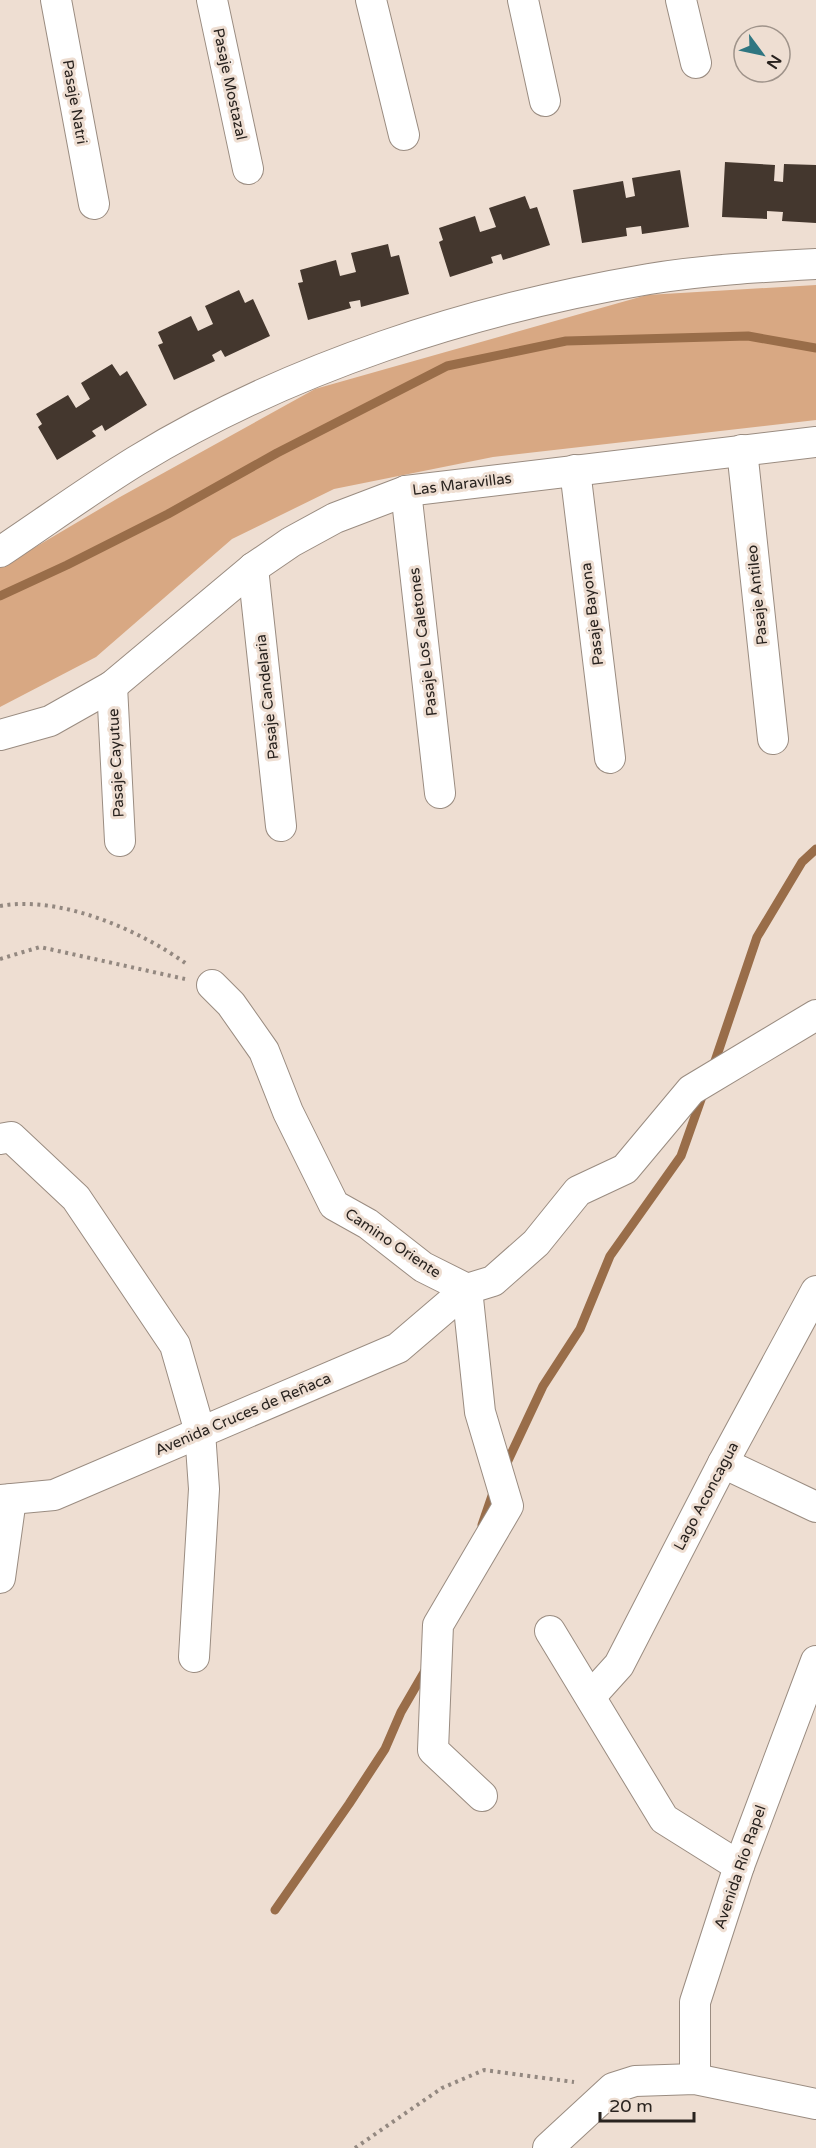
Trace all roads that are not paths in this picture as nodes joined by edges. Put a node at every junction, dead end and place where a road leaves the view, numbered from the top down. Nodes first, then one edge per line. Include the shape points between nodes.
1 (56, 0) edge
2 (212, 0) edge
3 (371, 0) edge
4 (523, 0) edge
5 (681, 0) edge
6 (696, 63) dead end
7 (545, 101) dead end
8 (404, 135) dead end
9 (248, 169) dead end
10 (94, 204) dead end
11 (816, 264) edge
12 (816, 442) edge
13 (742, 450) junction
14 (575, 470) junction
15 (406, 491) junction
16 (0, 552) edge
17 (254, 568) junction
18 (112, 686) junction
19 (0, 735) edge
20 (773, 739) dead end
21 (610, 758) dead end
22 (440, 793) dead end
23 (281, 826) dead end
24 (120, 841) dead end
25 (212, 985) road end
26 (816, 1015) edge
27 (0, 1139) edge
28 (467, 1289) junction
29 (816, 1291) edge
30 (200, 1432) junction
31 (723, 1462) junction
32 (6, 1500) edge
33 (816, 1507) edge
34 (0, 1578) edge
35 (550, 1631) dead end
36 (194, 1657) dead end
37 (816, 1661) edge
38 (591, 1696) junction
39 (482, 1796) dead end
40 (739, 1866) junction
41 (695, 2079) junction
42 (816, 2104) edge
43 (548, 2148) edge

1 - 10 street, Pasaje Natri
2 - 9 street, Pasaje Mostazal
3 - 8 street
4 - 7 street
5 - 6 street
11 - 16 street via 652,279 489,313 416,335 344,361 203,424 136,461
12 - 13 street, Las Maravillas
13 - 14 street, Las Maravillas
13 - 20 street, Pasaje Antileo
14 - 15 street, Las Maravillas
14 - 21 street, Pasaje Bayona
15 - 17 street, Las Maravillas via 335,518
15 - 22 street, Pasaje Los Caletones
17 - 18 street, Las Maravillas
17 - 23 street, Pasaje Candelaria
18 - 19 street, Las Maravillas via 50,721
18 - 24 street, Pasaje Cayutue
25 - 28 street, Camino Oriente via 231,1004 264,1051 288,1112 334,1205 368,1224 423,1267
26 - 28 street via 691,1090 626,1169 578,1191 536,1243 493,1281
27 - 30 street via 11,1137 76,1198 128,1274 175,1345
28 - 30 street, Avenida Cruces de Reñaca via 398,1348
28 - 39 street via 480,1412 508,1506 438,1625 433,1750
29 - 31 street, Lago Aconcagua
30 - 32 street, Avenida Cruces de Reñaca via 54,1495
30 - 36 street via 204,1489
31 - 33 street
31 - 38 street, Lago Aconcagua via 619,1665
32 - 34 street
35 - 38 street
37 - 40 street, Avenida Río Rapel
38 - 40 street via 664,1819
40 - 41 street, Avenida Río Rapel via 695,2002
41 - 42 street
41 - 43 street via 635,2081 613,2088

